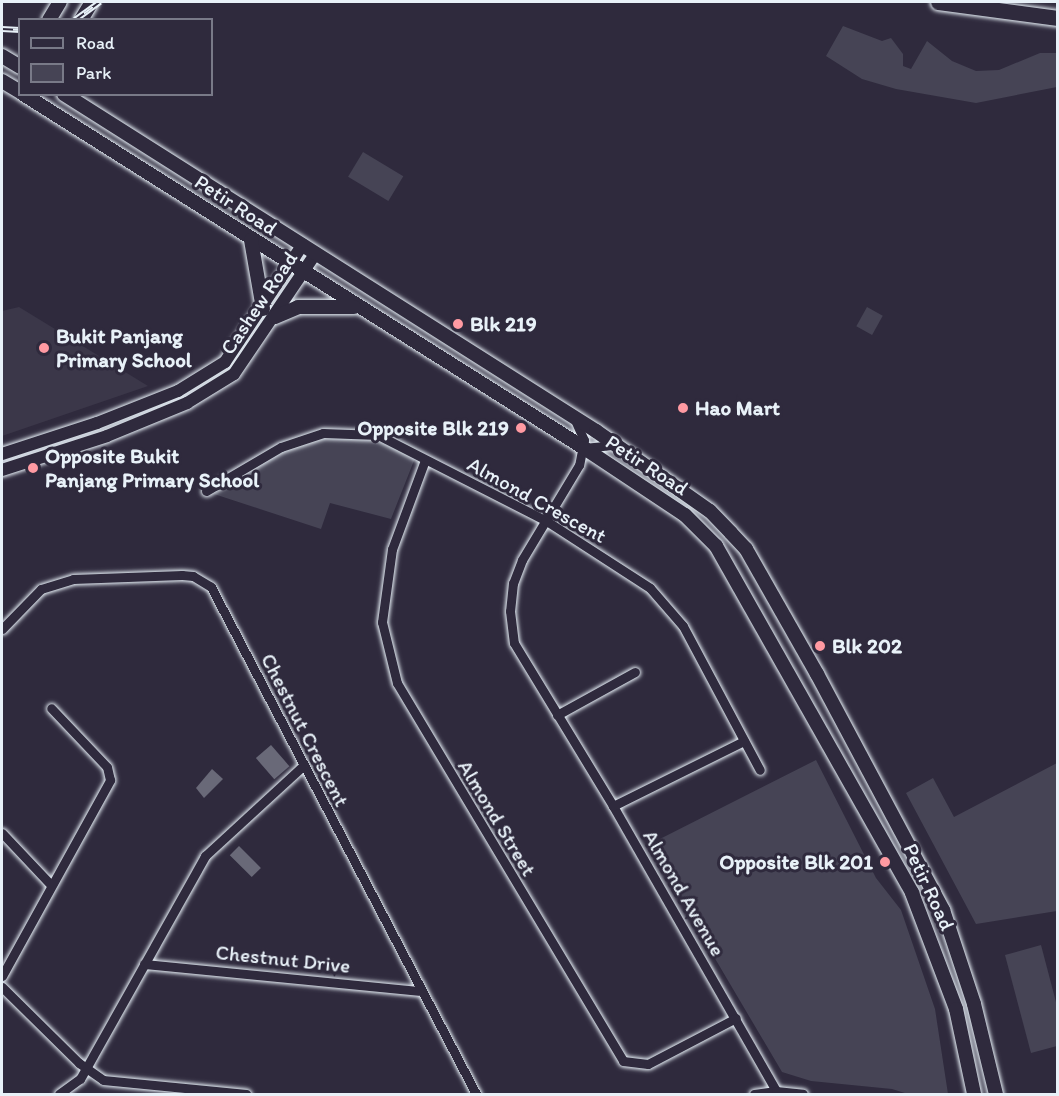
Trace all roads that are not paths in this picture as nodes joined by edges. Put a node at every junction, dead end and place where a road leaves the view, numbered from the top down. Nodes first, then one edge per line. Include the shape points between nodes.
1 (60, 2) edge
2 (92, 2) edge
3 (938, 2) edge
4 (50, 18) edge
5 (82, 18) edge
6 (1058, 18) edge
7 (2, 56) edge
8 (18, 67) edge
9 (29, 96) edge
10 (67, 96) edge
11 (251, 240) junction
12 (303, 244) junction
13 (316, 253) junction
14 (290, 266) junction
15 (303, 273) junction
16 (359, 307) junction
17 (263, 309) junction
18 (275, 317) junction
19 (430, 324) junction
20 (415, 343) junction
21 (571, 415) junction
22 (617, 446) junction
23 (584, 448) junction
24 (2, 454) edge
25 (425, 460) junction
26 (2, 470) edge
27 (206, 491) dead end
28 (545, 520) junction
29 (2, 629) edge
30 (635, 672) dead end
31 (817, 674) junction
32 (798, 687) junction
33 (51, 708) dead end
34 (557, 715) junction
35 (744, 741) junction
36 (303, 766) junction
37 (760, 770) dead end
38 (613, 806) junction
39 (2, 833) edge
40 (50, 884) junction
41 (144, 964) junction
42 (2, 975) edge
43 (2, 987) edge
44 (419, 991) junction
45 (736, 1018) junction
46 (86, 1069) junction
47 (776, 1091) junction
48 (59, 1095) edge
49 (246, 1095) edge
50 (476, 1095) edge
51 (754, 1095) edge
52 (803, 1095) edge
53 (974, 1095) edge
54 (996, 1095) edge

1 - 4 main road
2 - 5 main road
3 - 6 main road
7 - 8 main road, Petir Road
9 - 11 main road, Petir Road
10 - 12 main road, Petir Road
11 - 14 main road, Petir Road
11 - 17 main road
12 - 13 main road, Petir Road
12 - 14 street, Cashew Road
13 - 15 street, Cashew Road
13 - 19 main road, Petir Road
14 - 15 main road, Petir Road
14 - 17 street, Cashew Road
15 - 16 main road, Petir Road
15 - 18 street, Cashew Road
16 - 18 main road via 298,307
16 - 20 main road, Petir Road
17 - 24 street, Cashew Road via 225,362 178,391
18 - 26 street, Cashew Road via 234,374 187,403 107,436
19 - 20 main road via 417,329
19 - 21 main road, Petir Road
20 - 23 main road, Petir Road
21 - 22 main road, Petir Road
21 - 23 street via 582,432
22 - 23 street via 599,444
22 - 31 main road, Petir Road via 710,511 746,549
23 - 28 street, Almond Avenue via 579,465
23 - 32 main road, Petir Road via 684,515 716,546
25 - 27 street, Almond Crescent via 378,435 323,433 281,447
25 - 28 street, Almond Crescent
25 - 45 street, Almond Street via 392,549 382,622 397,683 623,1061 648,1064
28 - 34 street, Almond Avenue via 513,583 510,611 514,643
28 - 35 street, Almond Crescent via 650,588 672,610
29 - 36 street, Chestnut Crescent via 27,600 56,582 182,575 203,580 217,596
30 - 34 street
31 - 32 main road via 819,684 814,691
31 - 54 main road, Petir Road via 943,910 974,1004
32 - 53 main road, Petir Road via 924,918 956,1009
33 - 40 street via 110,776 109,785
34 - 38 street, Almond Avenue
35 - 37 street, Almond Crescent
35 - 38 street
36 - 41 street via 205,856
36 - 44 street, Chestnut Crescent
38 - 45 street, Almond Avenue
39 - 40 street
40 - 42 street
41 - 44 street, Chestnut Drive
41 - 46 street
43 - 46 street
44 - 50 street, Chestnut Crescent
45 - 47 street, Almond Avenue
46 - 48 street via 80,1079
46 - 49 street via 103,1080
47 - 51 street
47 - 52 street

